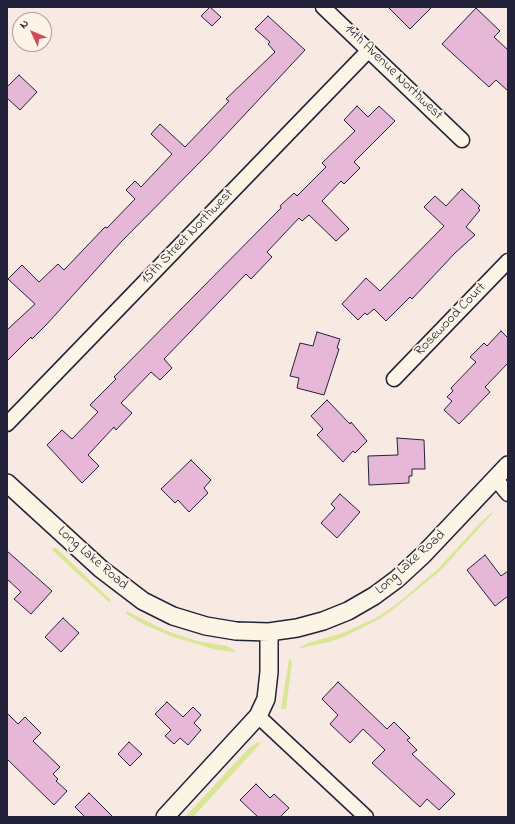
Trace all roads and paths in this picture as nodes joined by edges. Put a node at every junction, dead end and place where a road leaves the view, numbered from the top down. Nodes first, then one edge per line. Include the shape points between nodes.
1 (323, 7) edge
2 (368, 51) junction
3 (462, 140) dead end
4 (508, 261) edge
5 (394, 379) dead end
6 (7, 424) edge
7 (508, 465) edge
8 (495, 478) junction
9 (7, 483) edge
10 (508, 494) edge
11 (269, 632) junction
12 (258, 716) junction
13 (165, 817) edge
14 (366, 817) edge

1 - 2 street, 14th Avenue Northwest
2 - 3 street, 14th Avenue Northwest
2 - 6 street, 15th Street Northwest
4 - 5 street, Rosewood Court
7 - 8 street, Long Lake Road
8 - 10 street
8 - 11 street, Long Lake Road via 424,555 374,596 348,611 323,621
9 - 11 street, Long Lake Road via 101,570 143,601 173,616 206,626 236,632
11 - 12 street via 266,699
12 - 13 street
12 - 14 street

